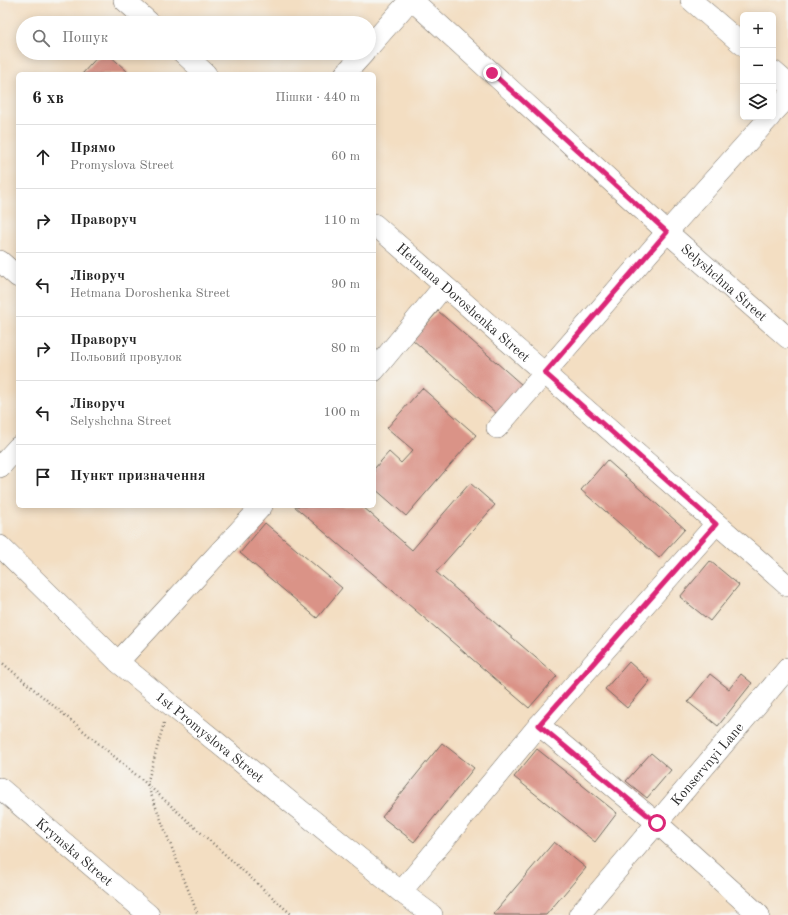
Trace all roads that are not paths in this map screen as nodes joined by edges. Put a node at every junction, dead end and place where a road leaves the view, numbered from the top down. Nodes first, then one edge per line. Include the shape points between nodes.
1 (124, 0) edge
2 (411, 0) edge
3 (691, 0) edge
4 (142, 16) edge
5 (376, 39) edge
6 (740, 42) edge
7 (191, 60) edge
8 (358, 60) edge
9 (204, 72) edge
10 (348, 72) edge
11 (776, 74) edge
12 (788, 84) edge
13 (788, 97) edge
14 (776, 110) edge
15 (767, 120) edge
16 (376, 226) edge
17 (667, 232) junction
18 (0, 261) edge
19 (16, 274) edge
20 (444, 286) junction
21 (788, 338) edge
22 (376, 369) edge
23 (545, 373) junction
24 (497, 428) dead end
25 (16, 449) edge
26 (0, 467) edge
27 (260, 508) edge
28 (716, 524) junction
29 (0, 546) edge
30 (788, 586) edge
31 (118, 662) junction
32 (788, 668) edge
33 (539, 725) junction
34 (0, 788) edge
35 (657, 823) junction
36 (401, 892) junction
37 (149, 915) edge
38 (432, 915) edge
39 (579, 915) edge
40 (759, 915) edge

1 - 4 street
2 - 5 street
2 - 17 street, Selyshchna Street
3 - 6 street
7 - 9 street
8 - 10 street
11 - 12 street
13 - 14 street
15 - 17 street
16 - 20 street, Hetmana Doroshenka Street
17 - 21 street, Selyshchna Street
17 - 23 street
18 - 19 street
20 - 22 street
20 - 23 street, Hetmana Doroshenka Street
23 - 24 street
23 - 28 street, Hetmana Doroshenka Street
25 - 26 street
27 - 31 street
28 - 30 street, Hetmana Doroshenka Street
28 - 33 street
29 - 31 street, 1st Promyslova Street
31 - 36 street, 1st Promyslova Street
32 - 35 street, Konservnyi Lane
33 - 35 street
33 - 36 street
34 - 37 street, Krymska Street
35 - 39 street, Konservnyi Lane
35 - 40 street
36 - 38 street, 1st Promyslova Street

